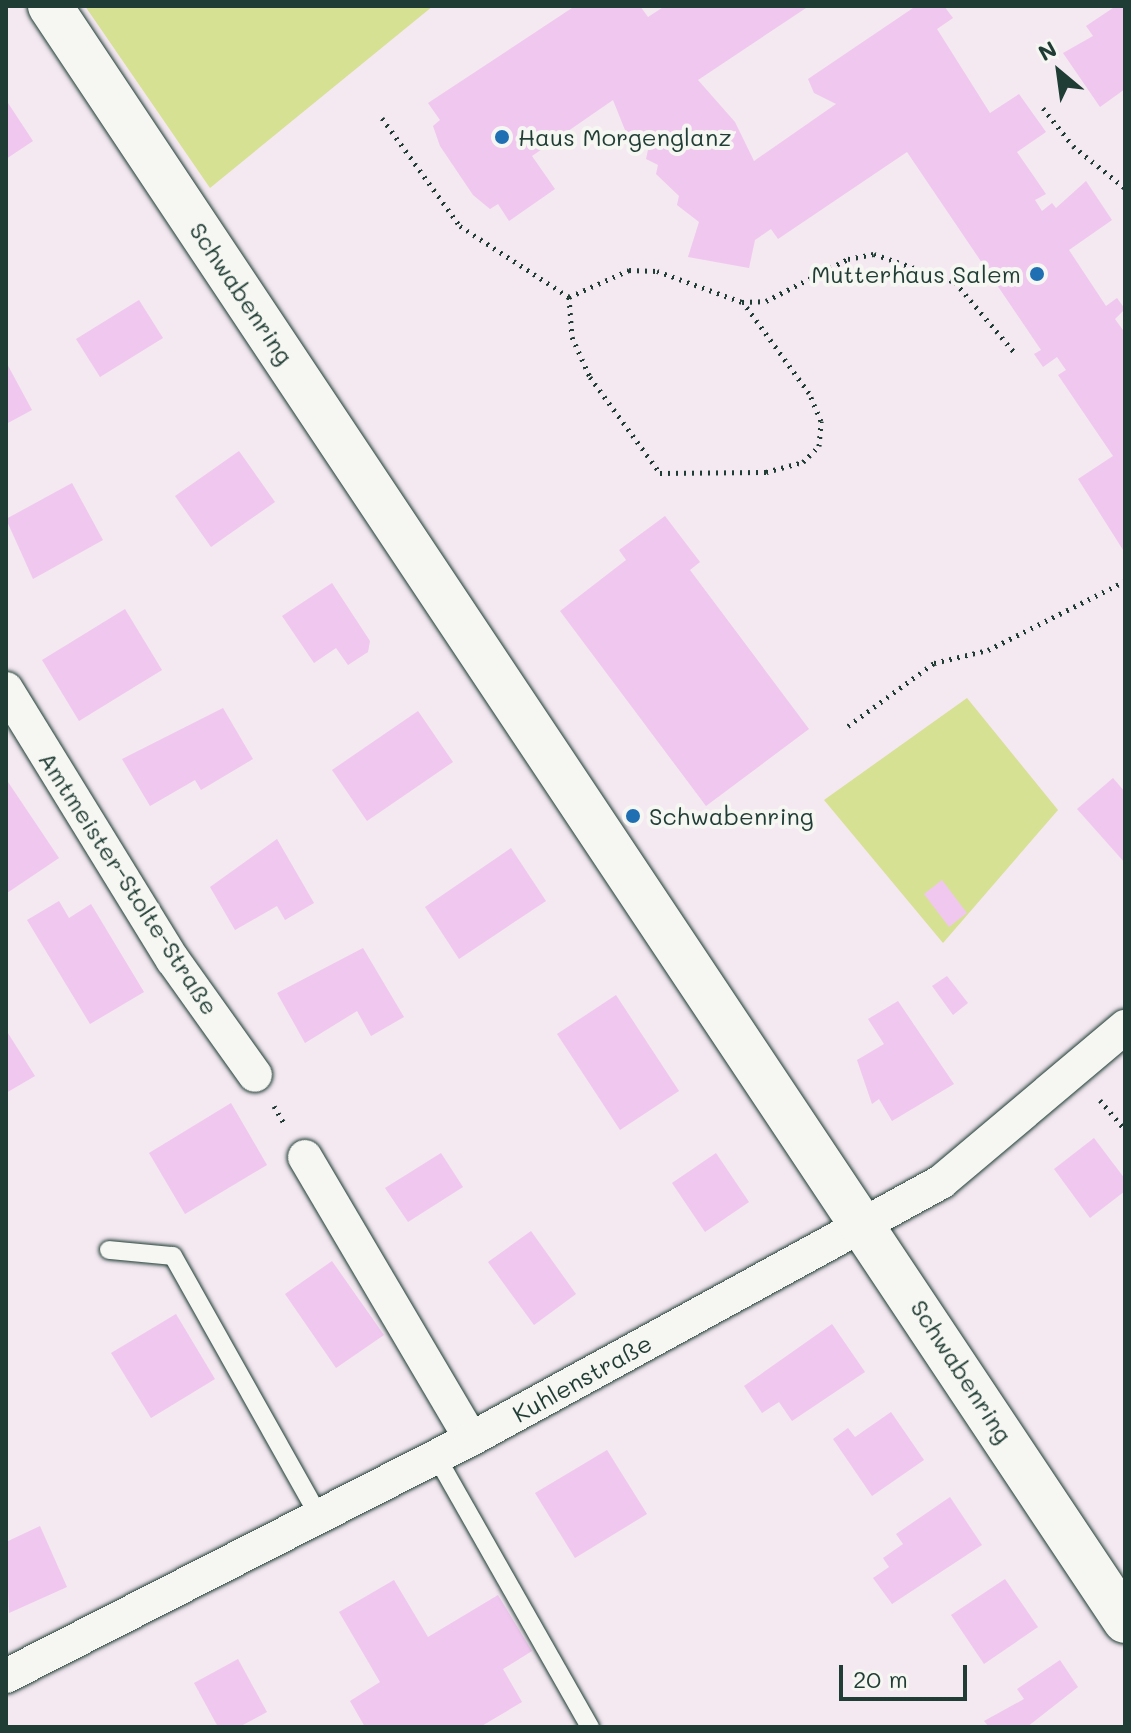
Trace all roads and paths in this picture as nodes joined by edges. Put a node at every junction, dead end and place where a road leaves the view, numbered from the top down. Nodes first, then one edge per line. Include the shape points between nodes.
1 (50, 6) edge
2 (1043, 108) dead end
3 (382, 118) dead end
4 (1125, 188) edge
5 (569, 297) junction
6 (742, 302) junction
7 (1015, 353) dead end
8 (1125, 581) edge
9 (6, 689) edge
10 (848, 726) dead end
11 (1125, 1027) edge
12 (255, 1075) joint
13 (305, 1157) joint
14 (865, 1222) junction
15 (109, 1250) dead end
16 (471, 1439) junction
17 (436, 1456) junction
18 (319, 1516) junction
19 (1125, 1621) edge
20 (6, 1676) edge
21 (590, 1727) edge

1 - 14 street, Schwabenring
2 - 4 path via 1073,146
3 - 5 path via 460,226
5 - 6 path via 629,270 657,271
5 - 6 path via 572,337 590,377 660,473 766,472 803,462 819,446 821,421 809,393
6 - 7 path via 766,301 848,259 874,254 915,263 955,282
8 - 10 path via 988,650 934,663
9 - 12 street, Amtmeister-Stolte-Straße via 173,960
11 - 14 street, Kuhlenstraße via 941,1182
12 - 13 path
13 - 16 street
14 - 16 street, Kuhlenstraße
14 - 19 street, Schwabenring
15 - 18 lane via 173,1256
16 - 17 street, Kuhlenstraße
17 - 18 street, Kuhlenstraße
17 - 21 lane
18 - 20 street, Kuhlenstraße

